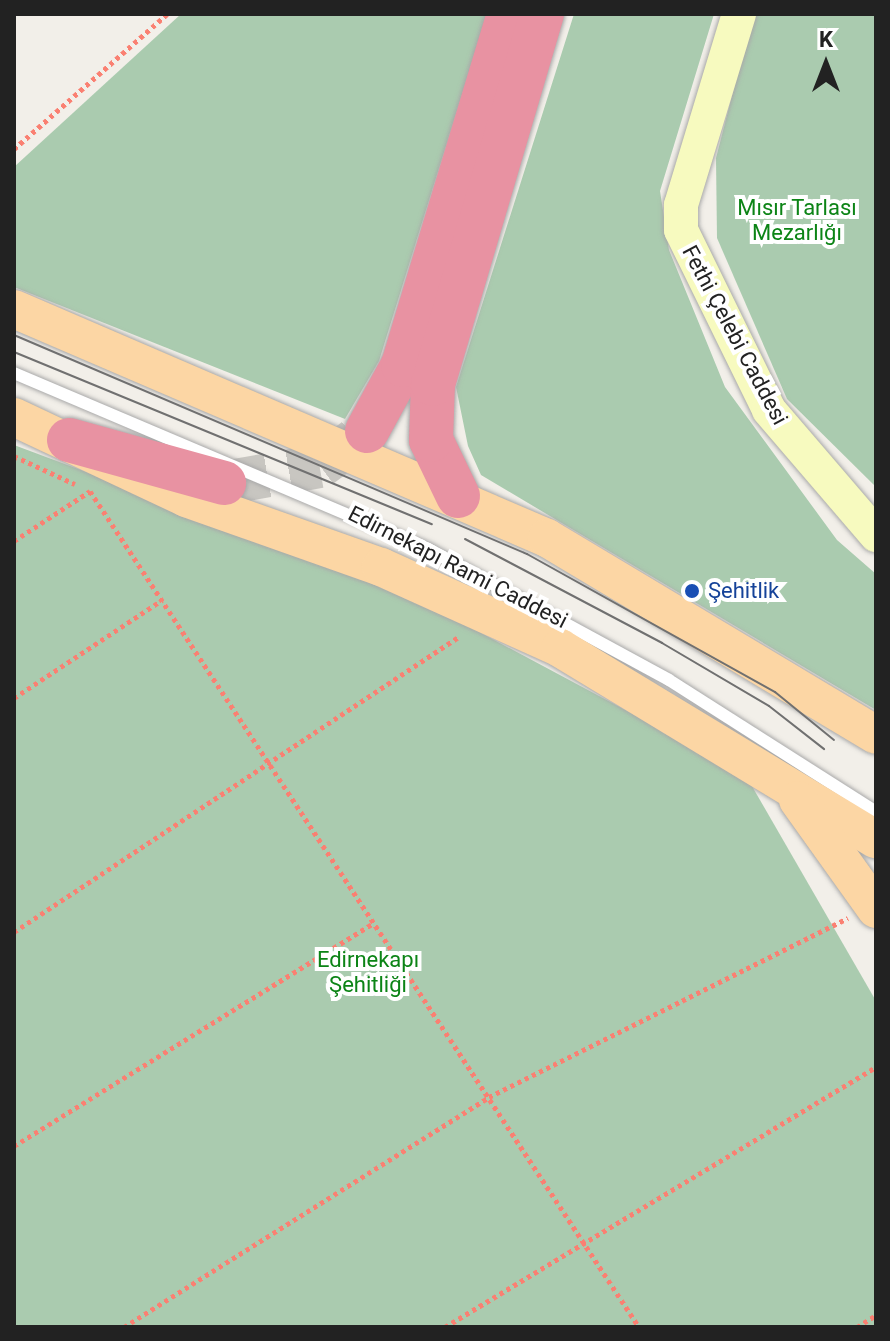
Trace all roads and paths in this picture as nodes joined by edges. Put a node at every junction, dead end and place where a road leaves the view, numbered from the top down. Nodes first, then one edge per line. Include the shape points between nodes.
1 (167, 14) edge
2 (509, 14) edge
3 (542, 14) edge
4 (739, 14) edge
5 (14, 149) edge
6 (14, 309) edge
7 (14, 373) edge
8 (14, 417) edge
9 (367, 431) tunnel mouth
10 (69, 440) junction
11 (14, 456) edge
12 (224, 483) tunnel mouth
13 (90, 491) junction
14 (458, 496) junction
15 (876, 535) edge
16 (14, 541) edge
17 (162, 600) junction
18 (464, 633) dead end
19 (14, 698) edge
20 (876, 735) edge
21 (268, 761) junction
22 (792, 791) junction
23 (876, 812) edge
24 (876, 839) edge
25 (874, 906) edge
26 (374, 923) junction
27 (14, 932) edge
28 (876, 1067) edge
29 (489, 1097) junction
30 (14, 1146) edge
31 (583, 1242) junction
32 (876, 1315) edge
33 (124, 1327) edge
34 (445, 1327) edge
35 (639, 1327) edge
36 (857, 1327) edge

1 - 5 path
2 - 9 highway via 403,365
3 - 14 highway via 433,384 431,440
4 - 15 street, Fethi Çelebi Caddesi via 686,185 681,230 769,410
6 - 14 main road
7 - 23 lane, Edirnekapı Rami Caddesi via 428,549 669,680
8 - 10 main road
10 - 12 highway
10 - 22 main road via 186,498 381,567 560,648
11 - 13 path
13 - 16 path
13 - 17 path
14 - 20 main road via 682,613
17 - 19 path
17 - 21 path
18 - 21 path
21 - 26 path
21 - 27 path
22 - 24 main road
22 - 25 main road
25 - 29 path
26 - 29 path
26 - 30 path
28 - 31 path
29 - 31 path
29 - 33 path
31 - 34 path
31 - 35 path
32 - 36 path

